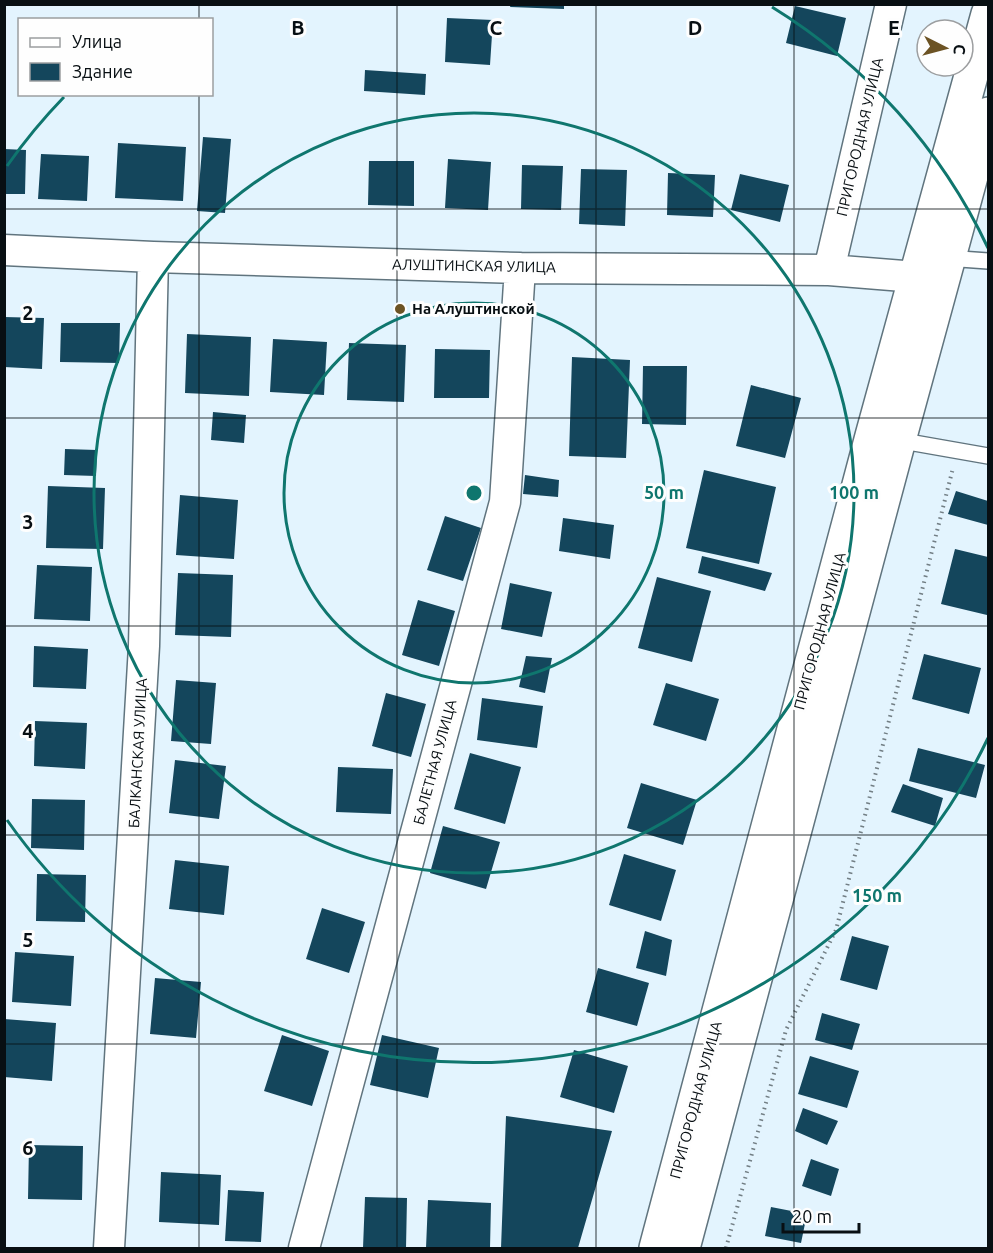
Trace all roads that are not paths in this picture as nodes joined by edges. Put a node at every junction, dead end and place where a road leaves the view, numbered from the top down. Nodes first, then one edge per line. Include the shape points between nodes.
1 (891, 4) edge
2 (988, 14) edge
3 (988, 114) edge
4 (4, 250) edge
5 (153, 256) junction
6 (988, 261) edge
7 (520, 267) junction
8 (932, 268) junction
9 (829, 270) junction
10 (885, 438) junction
11 (988, 456) edge
12 (109, 1248) edge
13 (304, 1248) edge
14 (656, 1248) edge
15 (683, 1248) edge

1 - 9 street, ПРИГОРОДНАЯ УЛИЦА
2 - 8 street, ПРИГОРОДНАЯ УЛИЦА
3 - 8 street, ПРИГОРОДНАЯ УЛИЦА
4 - 5 street, АЛУШТИНСКАЯ УЛИЦА
5 - 7 street, АЛУШТИНСКАЯ УЛИЦА
5 - 12 street, БАЛКАНСКАЯ УЛИЦА via 144,646
6 - 8 lane
7 - 9 street, АЛУШТИНСКАЯ УЛИЦА
7 - 13 street, БАЛЕТНАЯ УЛИЦА via 505,502
8 - 9 street, АЛУШТИНСКАЯ УЛИЦА
8 - 10 street, ПРИГОРОДНАЯ УЛИЦА
10 - 11 lane
10 - 14 street, ПРИГОРОДНАЯ УЛИЦА
10 - 15 street, ПРИГОРОДНАЯ УЛИЦА

